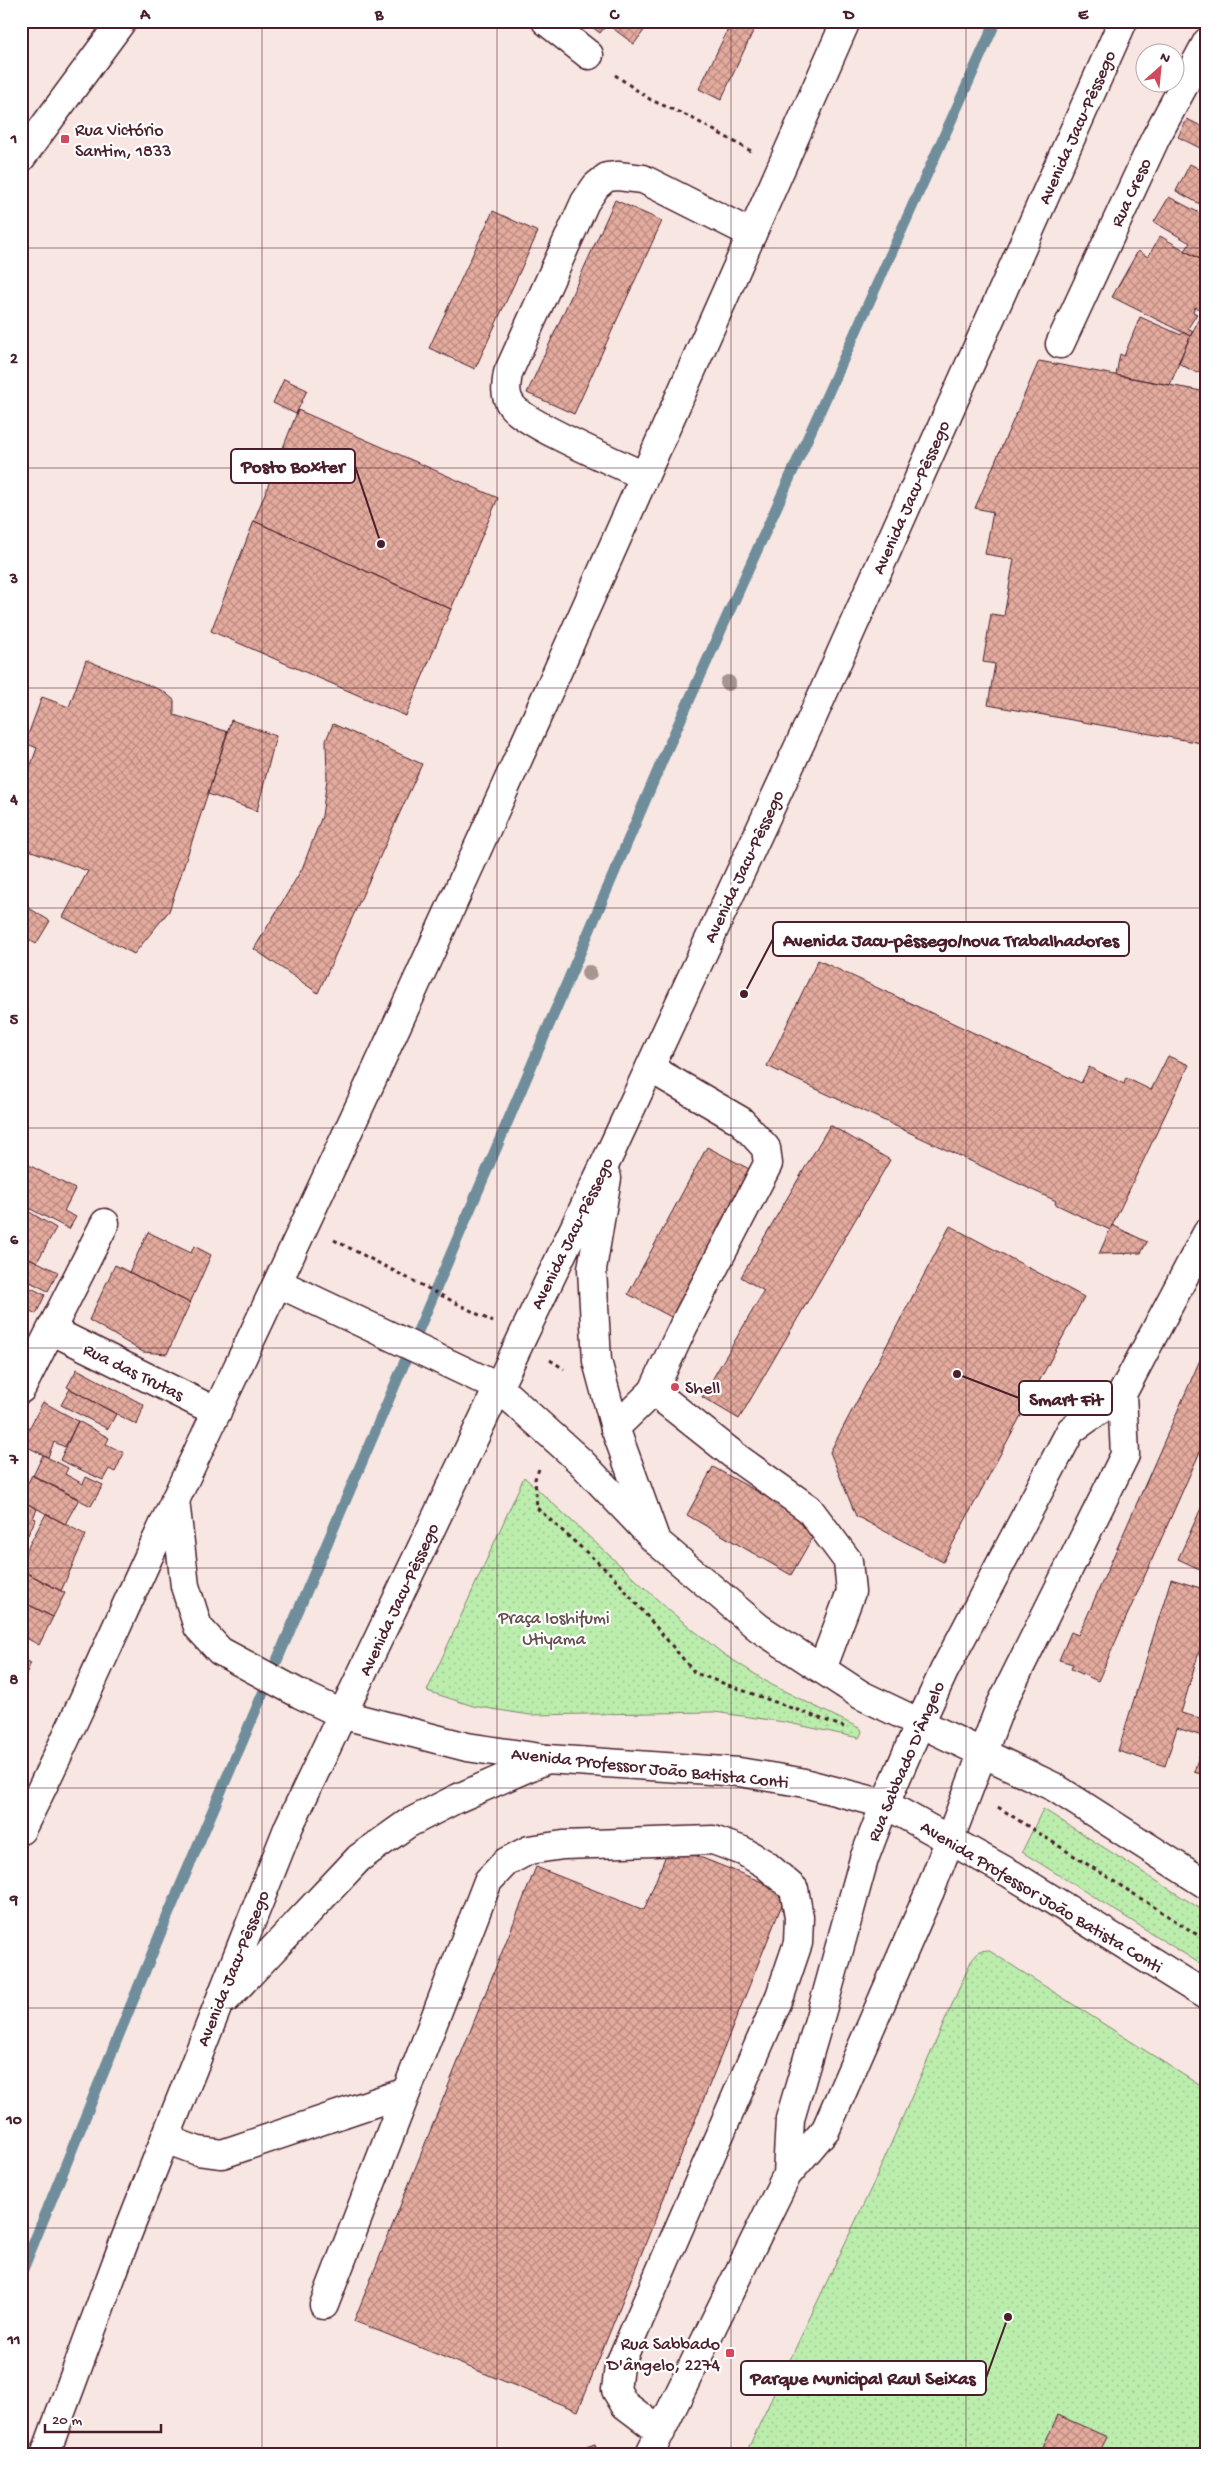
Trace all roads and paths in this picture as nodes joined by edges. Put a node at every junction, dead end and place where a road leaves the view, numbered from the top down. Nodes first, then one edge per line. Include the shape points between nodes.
1 (122, 21) edge
2 (546, 21) edge
3 (846, 21) edge
4 (1123, 21) edge
5 (1207, 42) edge
6 (589, 55) joint
7 (21, 158) edge
8 (781, 168) junction
9 (752, 234) junction
10 (1060, 344) dead end
11 (644, 476) junction
12 (650, 1068) junction
13 (612, 1149) junction
14 (105, 1223) dead end
15 (1207, 1233) edge
16 (364, 1255) dead end
17 (278, 1283) junction
18 (473, 1311) dead end
19 (51, 1330) junction
20 (498, 1387) junction
21 (21, 1389) edge
22 (653, 1391) junction
23 (1122, 1394) junction
24 (217, 1412) junction
25 (615, 1428) junction
26 (535, 1479) dead end
27 (175, 1500) junction
28 (656, 1541) junction
29 (822, 1669) junction
30 (344, 1715) junction
31 (920, 1723) junction
32 (852, 1730) dead end
33 (983, 1753) junction
34 (547, 1759) junction
35 (885, 1804) junction
36 (999, 1808) dead end
37 (21, 1830) edge
38 (948, 1839) junction
39 (1207, 1885) edge
40 (1207, 1940) edge
41 (1207, 1996) edge
42 (216, 2010) junction
43 (406, 2092) junction
44 (165, 2139) junction
45 (787, 2175) junction
46 (324, 2305) dead end
47 (655, 2443) edge
48 (45, 2455) edge

1 - 7 main road
2 - 6 main road
3 - 8 main road
4 - 12 main road, Avenida Jacu-Pêssego via 812,718
5 - 10 main road, Rua Creso via 1155,139
6 - 8 path via 651,100 690,117
8 - 9 main road
9 - 11 main road
9 - 11 main road via 643,179 607,177 585,202 508,373 505,391 512,407 537,424
11 - 17 main road
12 - 13 main road, Avenida Jacu-Pêssego
12 - 22 main road via 741,1121 766,1148 768,1164
13 - 20 main road, Avenida Jacu-Pêssego
13 - 25 main road via 592,1269 597,1361
14 - 19 main road
15 - 23 main road, Rua Sabbado D'Ângelo
16 - 18 path
17 - 20 main road
17 - 24 main road
19 - 21 main road
19 - 24 main road, Rua das Trutas
20 - 28 main road via 580,1461
20 - 30 main road, Avenida Jacu-Pêssego
22 - 25 main road
22 - 29 main road via 740,1460 809,1509 848,1561 851,1592
23 - 31 main road, Rua Sabbado D'Ângelo via 1071,1430
23 - 33 main road, Rua Sabbado D'Ângelo via 1125,1454 1000,1707
24 - 27 main road
25 - 28 main road
26 - 32 path via 537,1508 613,1576 695,1673
27 - 30 main road, Avenida Professor João Batista Conti via 182,1564 198,1627 220,1651
27 - 37 main road via 50,1774
28 - 29 main road via 759,1628
29 - 31 main road via 861,1695
30 - 34 main road, Avenida Professor João Batista Conti via 467,1748
30 - 42 main road, Avenida Jacu-Pêssego via 289,1826
31 - 33 main road
31 - 35 main road, Rua Sabbado D'Ângelo
33 - 38 main road, Rua Sabbado D'Ângelo
33 - 39 main road via 1054,1787
34 - 35 main road, Avenida Professor João Batista Conti via 739,1772 800,1782
34 - 42 main road via 407,1824 359,1858
35 - 38 main road, Avenida Professor João Batista Conti
35 - 45 main road, Rua Sabbado D'Ângelo via 864,1859 790,2119
36 - 40 path
38 - 41 main road, Avenida Professor João Batista Conti via 1011,1874
38 - 45 main road, Rua Sabbado D'Ângelo via 930,1891 826,2129
42 - 44 main road, Avenida Jacu-Pêssego
43 - 44 main road via 222,2154 198,2151
43 - 46 main road
43 - 47 main road via 488,1881 506,1862 529,1850 562,1845 713,1840 743,1851 765,1864 794,1889 799,1917 798,1944 780,1996 618,2366 616,2390
44 - 48 main road, Avenida Jacu-Pêssego
45 - 47 main road, Rua Sabbado D'Ângelo

